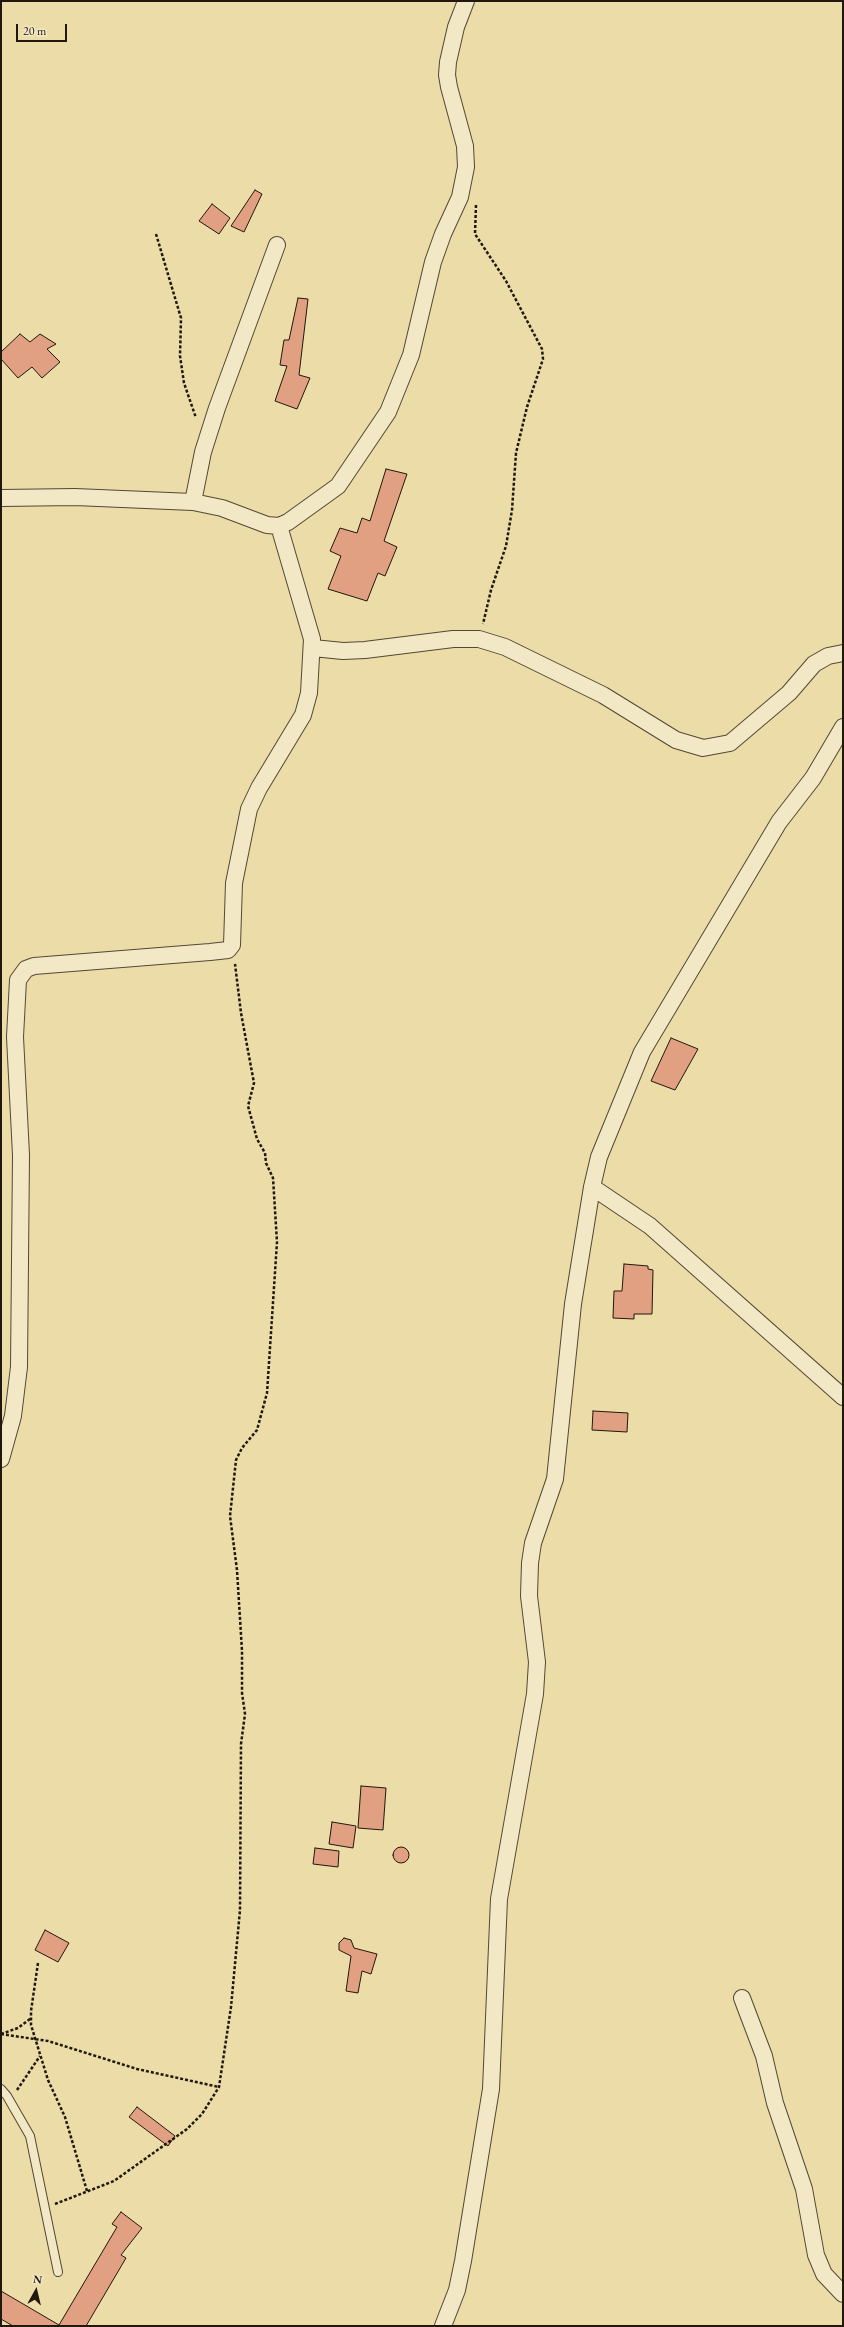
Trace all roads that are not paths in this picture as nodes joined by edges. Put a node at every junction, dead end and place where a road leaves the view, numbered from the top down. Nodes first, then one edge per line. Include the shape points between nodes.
1 (466, 1) edge
2 (277, 245) dead end
3 (1, 498) edge
4 (193, 502) junction
5 (279, 526) junction
6 (313, 648) junction
7 (843, 653) edge
8 (843, 726) edge
9 (592, 1187) junction
10 (843, 1397) edge
11 (1, 1459) edge
12 (742, 1998) dead end
13 (1, 2089) edge
14 (58, 2272) dead end
15 (843, 2294) edge
16 (443, 2326) edge

1 - 5 street via 456,27 447,74 465,146 466,167 460,197 433,262 411,355 388,412 338,486
2 - 4 street via 217,408 203,452
3 - 4 street via 75,497
4 - 5 street via 222,508 267,525
5 - 6 street
6 - 7 street via 365,650 453,639 479,639 505,647 603,695 676,740 703,748 730,743 789,693 814,664 828,656
6 - 11 street via 309,693 303,715 249,809 234,882 232,945 228,950 34,966 26,969 18,980 15,1037 21,1155 19,1367 13,1416
8 - 9 street via 813,778 779,822 642,1052 599,1157
9 - 10 street via 650,1226
9 - 16 street via 573,1304 555,1479 530,1563 530,1596 537,1662 535,1694 499,1899 491,2089 463,2261 457,2290
12 - 15 street via 764,2056 775,2103 804,2189 816,2256 824,2274
13 - 14 lane via 30,2136

